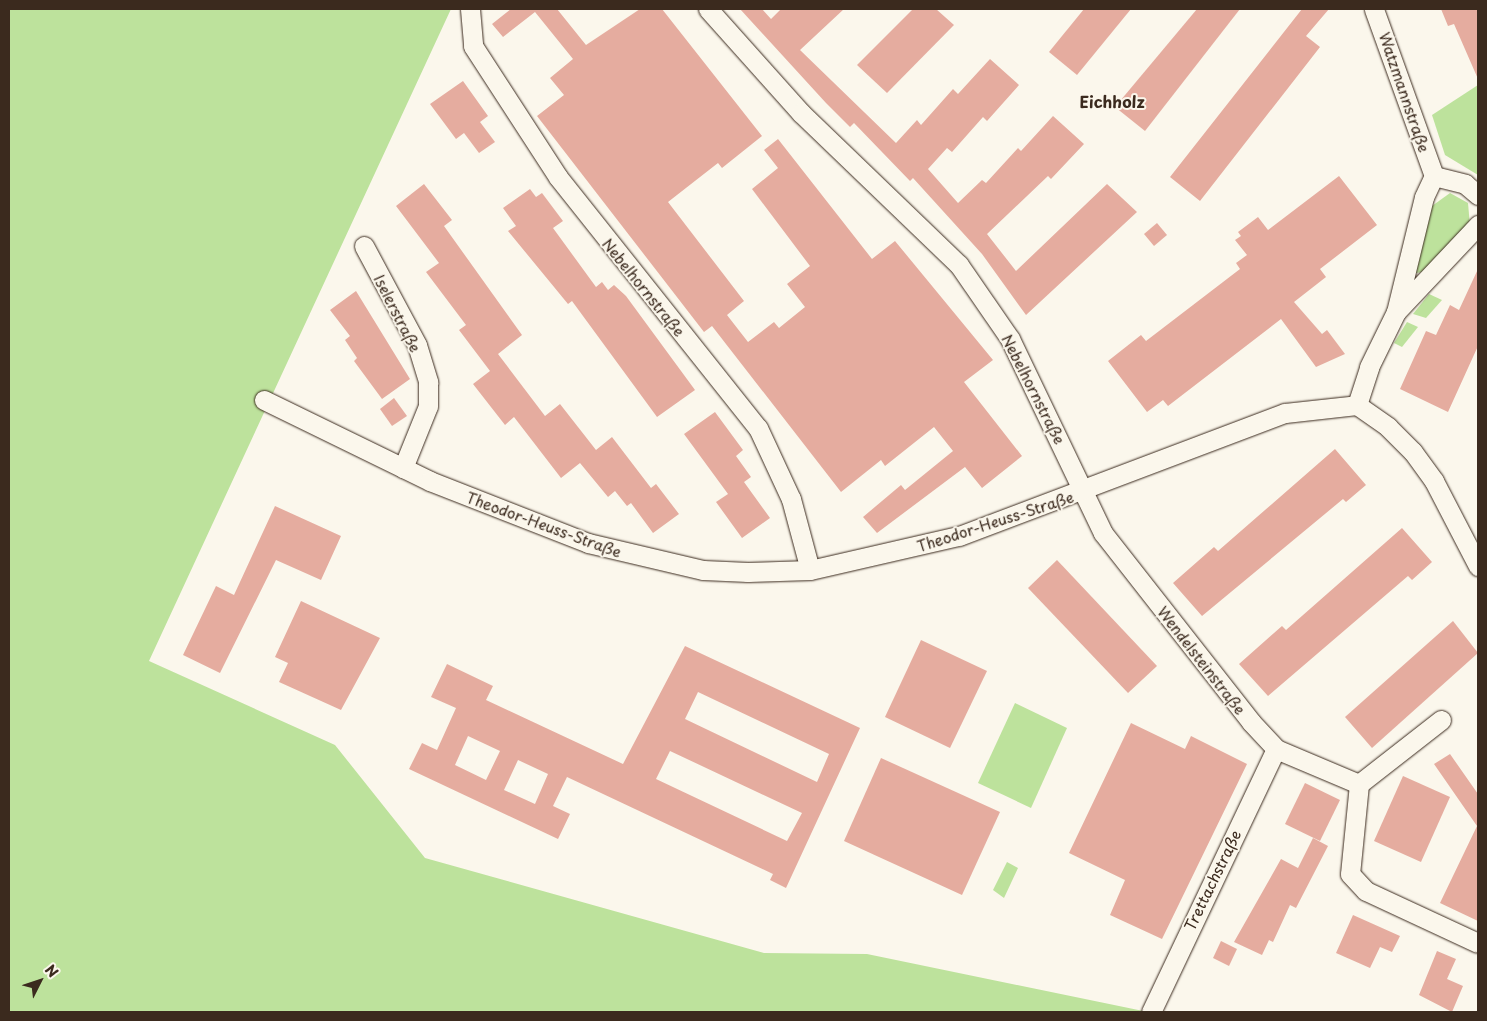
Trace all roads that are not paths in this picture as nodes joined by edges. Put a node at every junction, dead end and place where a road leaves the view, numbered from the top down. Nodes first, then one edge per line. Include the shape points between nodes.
1 (470, 9) edge
2 (708, 9) edge
3 (1374, 9) edge
4 (1434, 176) junction
5 (1478, 195) edge
6 (1478, 226) edge
7 (364, 246) dead end
8 (1396, 312) junction
9 (264, 400) dead end
10 (1357, 405) junction
11 (403, 468) junction
12 (1085, 492) junction
13 (1478, 566) edge
14 (810, 570) junction
15 (1441, 720) dead end
16 (1276, 749) junction
17 (1359, 784) junction
18 (1478, 943) edge
19 (1150, 1012) edge

1 - 14 street, Nebelhornstraße via 473,46 558,177 758,428 791,499
2 - 12 street, Nebelhornstraße via 801,113 959,265 1010,340
3 - 4 street, Watzmannstraße
4 - 5 street via 1465,184
4 - 8 street via 1424,197
6 - 8 street
7 - 11 street, Iselerstraße via 417,345 428,382 428,406
8 - 10 street via 1369,367
9 - 11 street, Theodor-Heuss-Straße
10 - 12 street, Theodor-Heuss-Straße via 1285,413
10 - 13 street via 1388,427 1413,452 1434,481
11 - 14 street, Theodor-Heuss-Straße via 505,513 632,556 703,570
12 - 14 street, Theodor-Heuss-Straße via 959,536
12 - 16 street, Wendelsteinstraße via 1103,533
15 - 17 street
16 - 17 street, Wendelsteinstraße
16 - 19 street, Trettachstraße
17 - 18 street via 1350,874 1366,891

